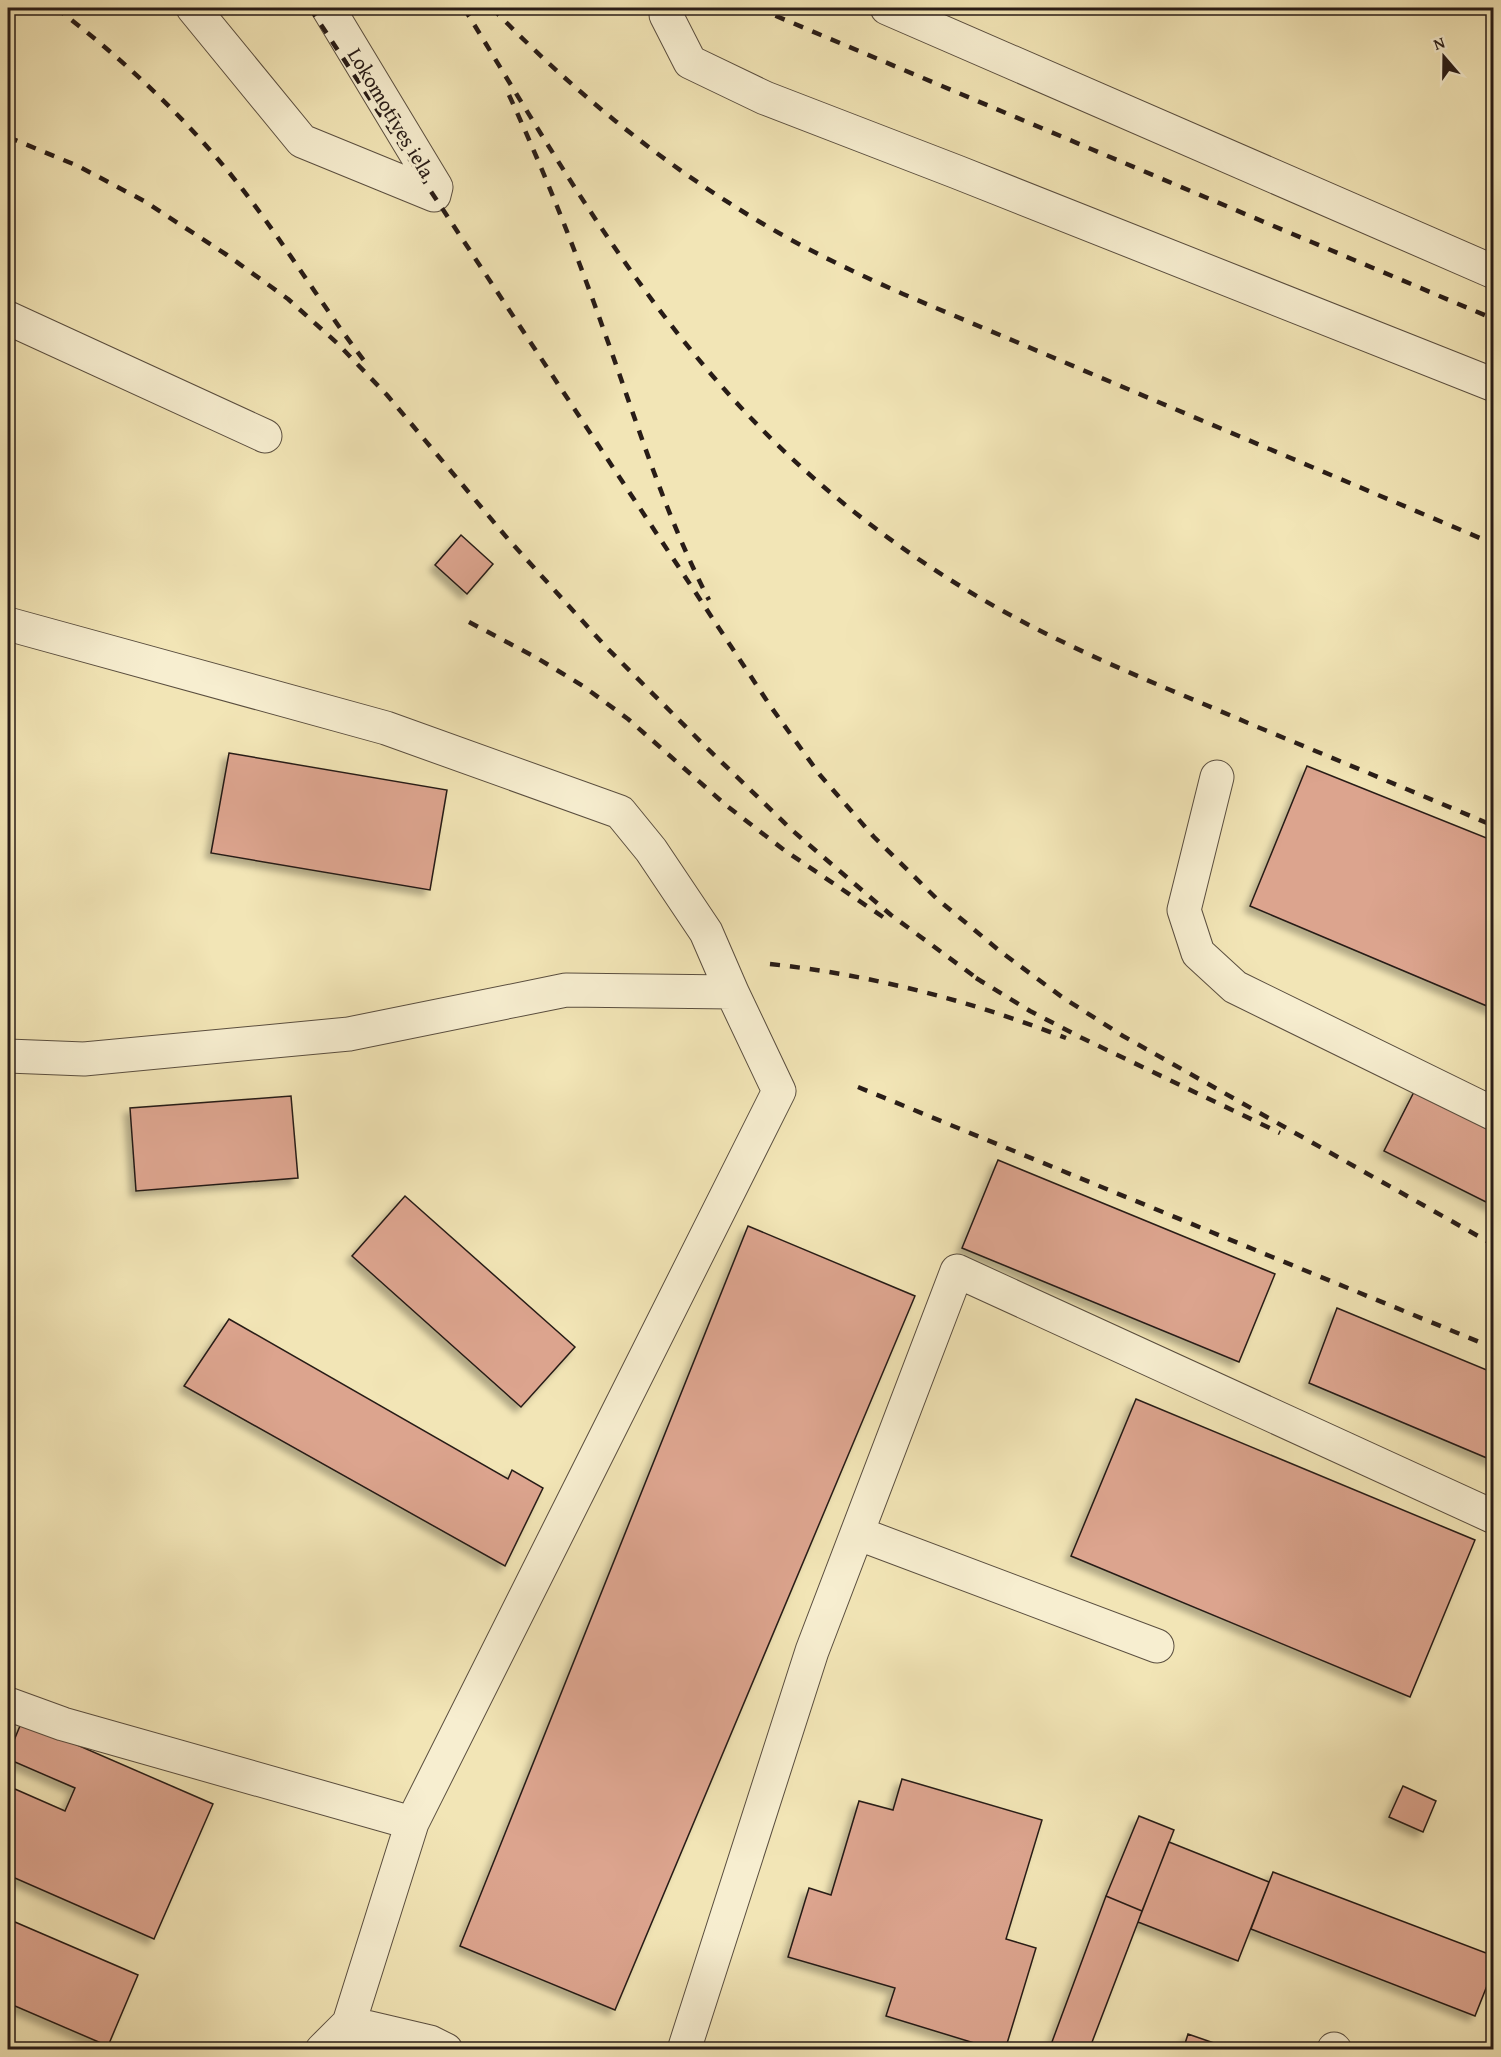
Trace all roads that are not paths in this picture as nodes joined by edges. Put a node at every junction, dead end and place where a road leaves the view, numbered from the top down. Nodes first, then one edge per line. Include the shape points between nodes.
1 (193, 8) edge
2 (328, 8) edge
3 (666, 8) edge
4 (887, 8) edge
5 (1494, 272) edge
6 (8, 318) edge
7 (1494, 386) edge
8 (265, 436) dead end
9 (8, 624) edge
10 (1217, 777) dead end
11 (732, 992) junction
12 (8, 1056) edge
13 (1494, 1114) edge
14 (1494, 1517) edge
15 (857, 1533) junction
16 (1157, 1646) dead end
17 (8, 1704) edge
18 (412, 1823) junction
19 (349, 2023) junction
20 (322, 2049) edge
21 (446, 2049) edge
22 (684, 2049) edge

1 - 2 lane, Lokomotīves iela via 302,141 434,195 436,188
3 - 7 lane via 690,62 765,98
4 - 5 lane
6 - 8 lane
9 - 11 lane via 386,728 621,812 651,849 706,932
10 - 13 lane via 1184,910 1198,953 1234,987
11 - 12 lane via 566,990 349,1034 84,1059
11 - 18 lane via 779,1091
14 - 15 lane via 957,1270
15 - 16 lane
15 - 22 lane via 812,1651
17 - 18 lane via 63,1724
18 - 19 lane
19 - 20 lane
19 - 21 lane

